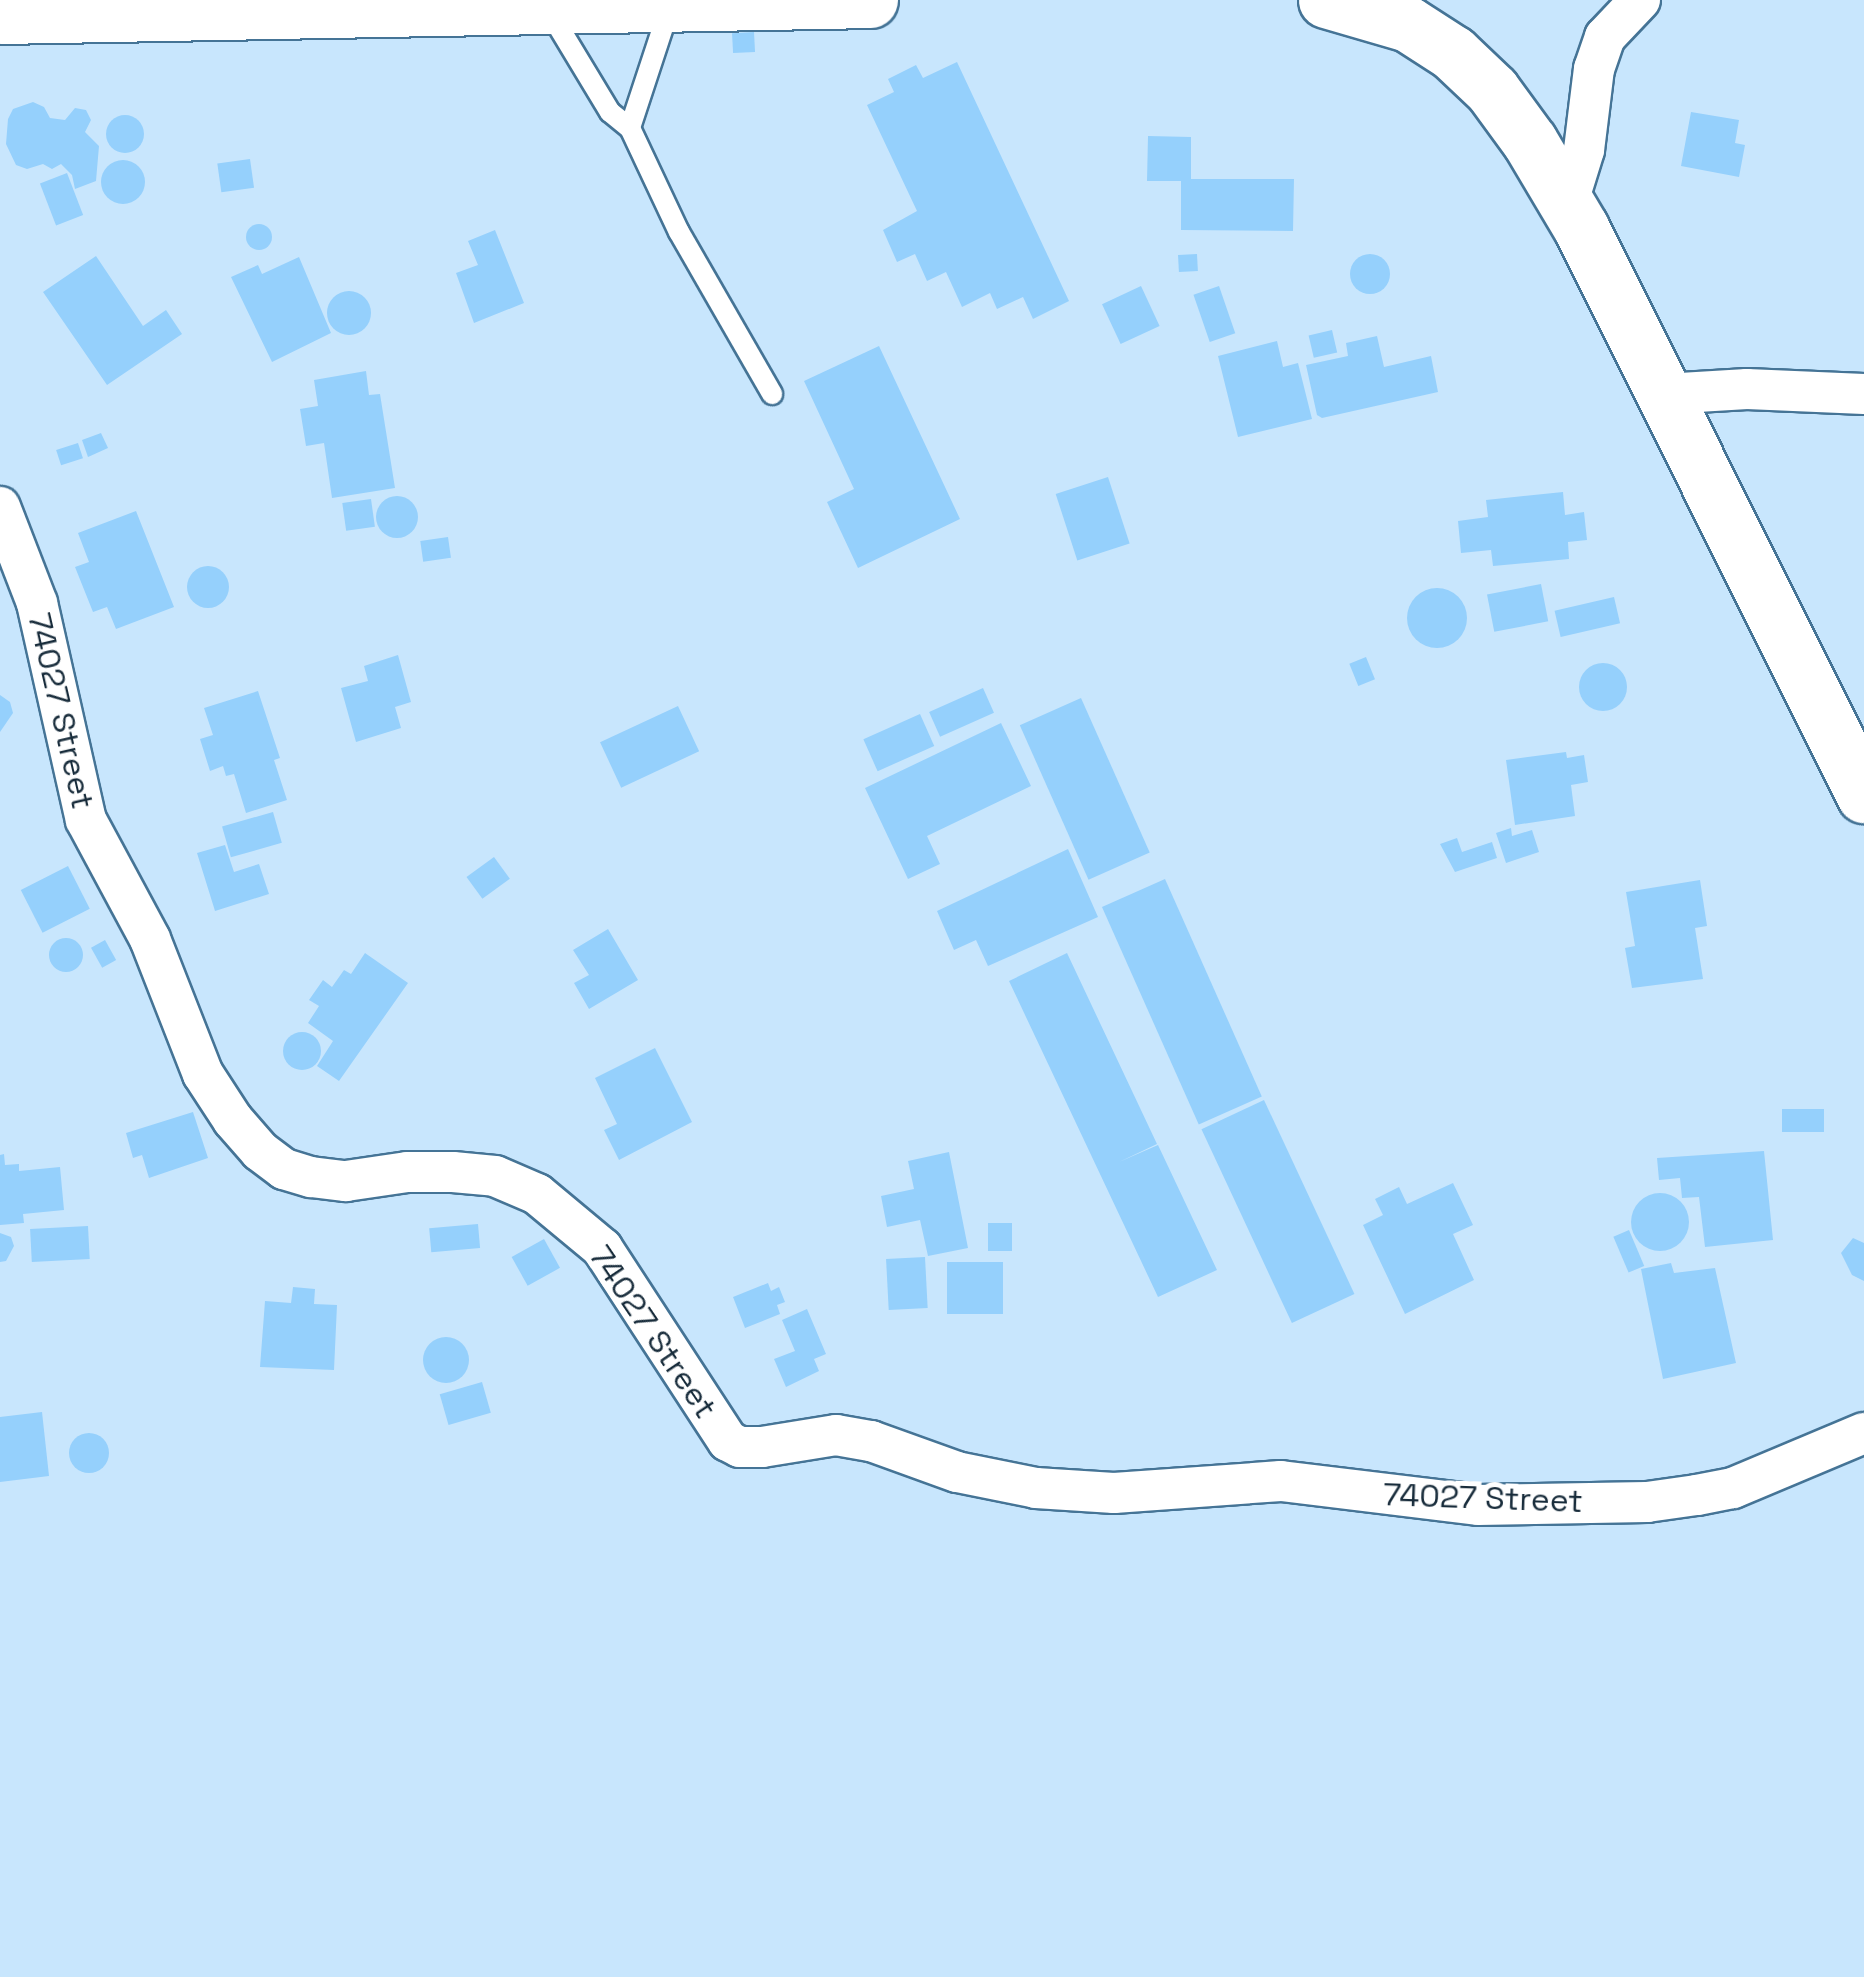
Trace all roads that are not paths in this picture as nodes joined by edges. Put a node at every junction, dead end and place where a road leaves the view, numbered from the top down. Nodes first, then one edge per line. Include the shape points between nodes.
1 (870, 0) edge
2 (1326, 0) edge
3 (1640, 0) edge
4 (490, 3) edge
5 (670, 4) junction
6 (546, 5) junction
7 (0, 16) edge
8 (630, 128) junction
9 (1567, 205) junction
10 (772, 394) dead end
11 (1664, 394) junction
12 (1864, 394) edge
13 (0, 507) edge
14 (1864, 795) edge
15 (1864, 1433) edge

1 - 5 street
2 - 9 street via 1408,24 1453,53 1492,90
3 - 9 street via 1605,37
4 - 6 street
4 - 7 street
5 - 6 street
5 - 8 lane
6 - 8 lane via 579,67 610,112
8 - 10 lane via 679,232
9 - 11 street
11 - 12 street via 1747,388
11 - 14 street
13 - 15 street, 74027 Street via 36,603 86,820 150,939 203,1074 233,1120 284,1169 311,1177 346,1181 453,1172 494,1176 537,1194 602,1248 728,1441 740,1447 836,1434 957,1472 1036,1488 1114,1493 1281,1481 1478,1505 1697,1496 1733,1488

